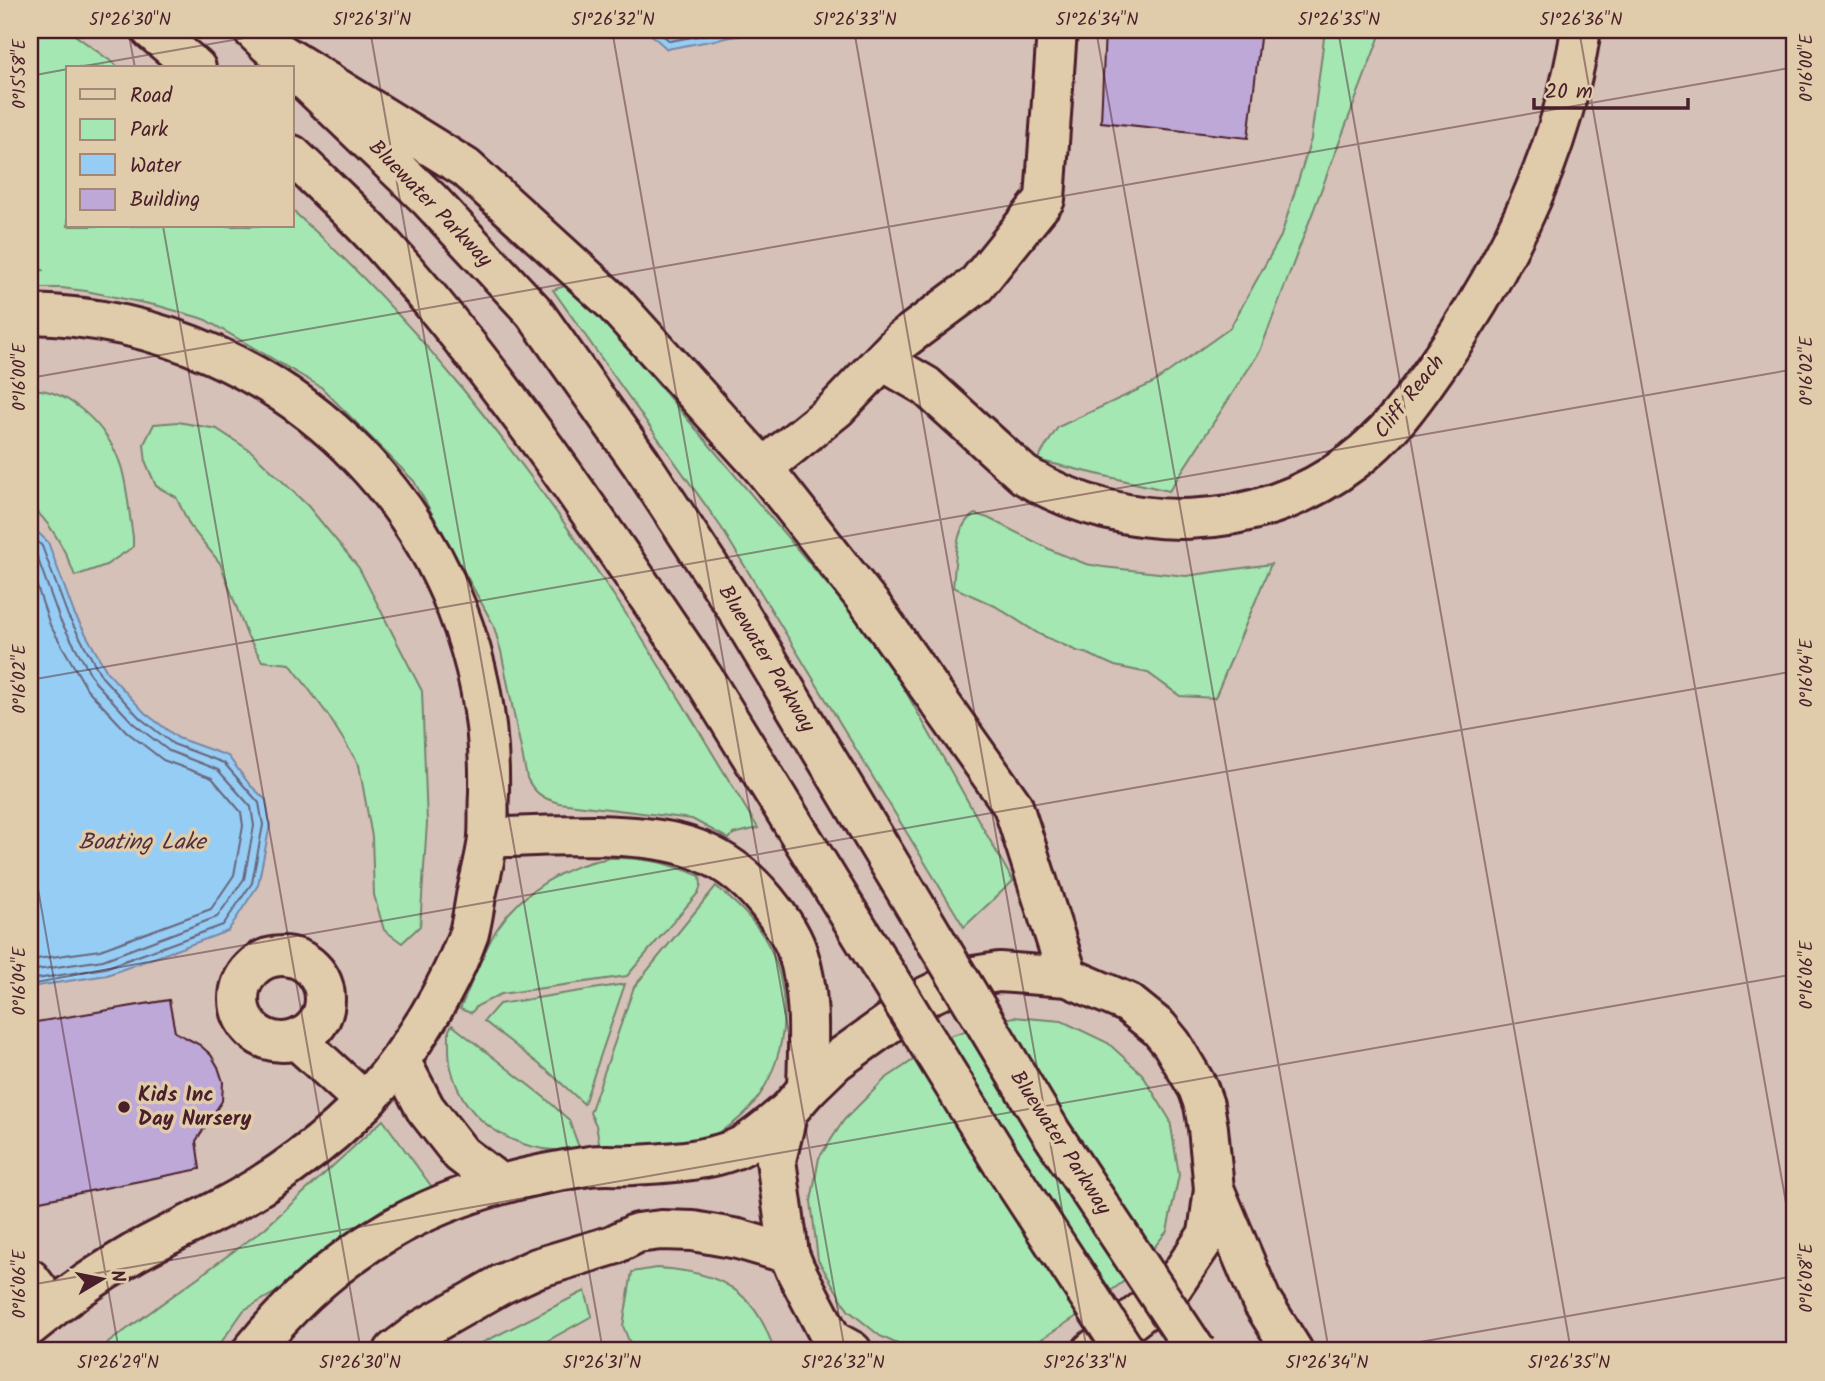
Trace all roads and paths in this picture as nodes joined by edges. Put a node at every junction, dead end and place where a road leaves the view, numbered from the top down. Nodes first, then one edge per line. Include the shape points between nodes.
1 (151, 30) edge
2 (1057, 30) edge
3 (1581, 30) edge
4 (267, 41) edge
5 (195, 66) edge
6 (293, 66) edge
7 (294, 67) edge
8 (294, 157) edge
9 (30, 314) edge
10 (883, 361) junction
11 (763, 468) junction
12 (488, 838) junction
13 (1068, 977) junction
14 (297, 1040) dead end
15 (400, 1060) junction
16 (798, 1100) junction
17 (365, 1102) junction
18 (499, 1183) junction
19 (1214, 1189) junction
20 (789, 1254) junction
21 (37, 1304) edge
22 (838, 1348) edge
23 (252, 1351) edge
24 (394, 1351) edge
25 (1092, 1351) edge
26 (1125, 1351) edge
27 (1196, 1351) edge
28 (1293, 1351) edge

1 - 5 street
2 - 10 street via 1045,199 976,285 902,340
3 - 10 street, Cliff Reach via 1568,99 1544,168 1511,244 1471,315 1392,426 1335,475 1295,496 1256,511 1194,520 1147,517 1076,500 1024,475 926,386
4 - 6 street, Bluewater Parkway, bridge
4 - 11 street via 466,168 613,302
7 - 27 street, Bluewater Parkway, bridge via 430,200 534,312 641,463 735,606 1052,1134
8 - 26 street, bridge via 381,243 488,373 598,521 704,679 1001,1161
9 - 12 street via 123,326 226,360 304,408 384,484 435,561 474,659 489,757
10 - 11 street via 836,409
11 - 13 street via 873,608 1013,806
12 - 15 street via 469,932 434,1008
12 - 16 street via 651,837 702,851 745,879 772,909 797,951 808,1014
13 - 16 street via 999,972 949,984 836,1060
13 - 19 street via 1128,1003 1172,1044 1204,1105
14 - 17 street
15 - 17 street
15 - 18 street via 425,1108 461,1154
16 - 18 street via 745,1145 723,1152 666,1162 593,1166
16 - 20 street via 776,1160
17 - 21 street via 311,1152 240,1198
18 - 23 street via 416,1215 351,1254 290,1307
19 - 25 street via 1208,1234 1171,1289
19 - 28 street via 1261,1300
20 - 22 street
20 - 24 street via 693,1231 637,1233 502,1284

